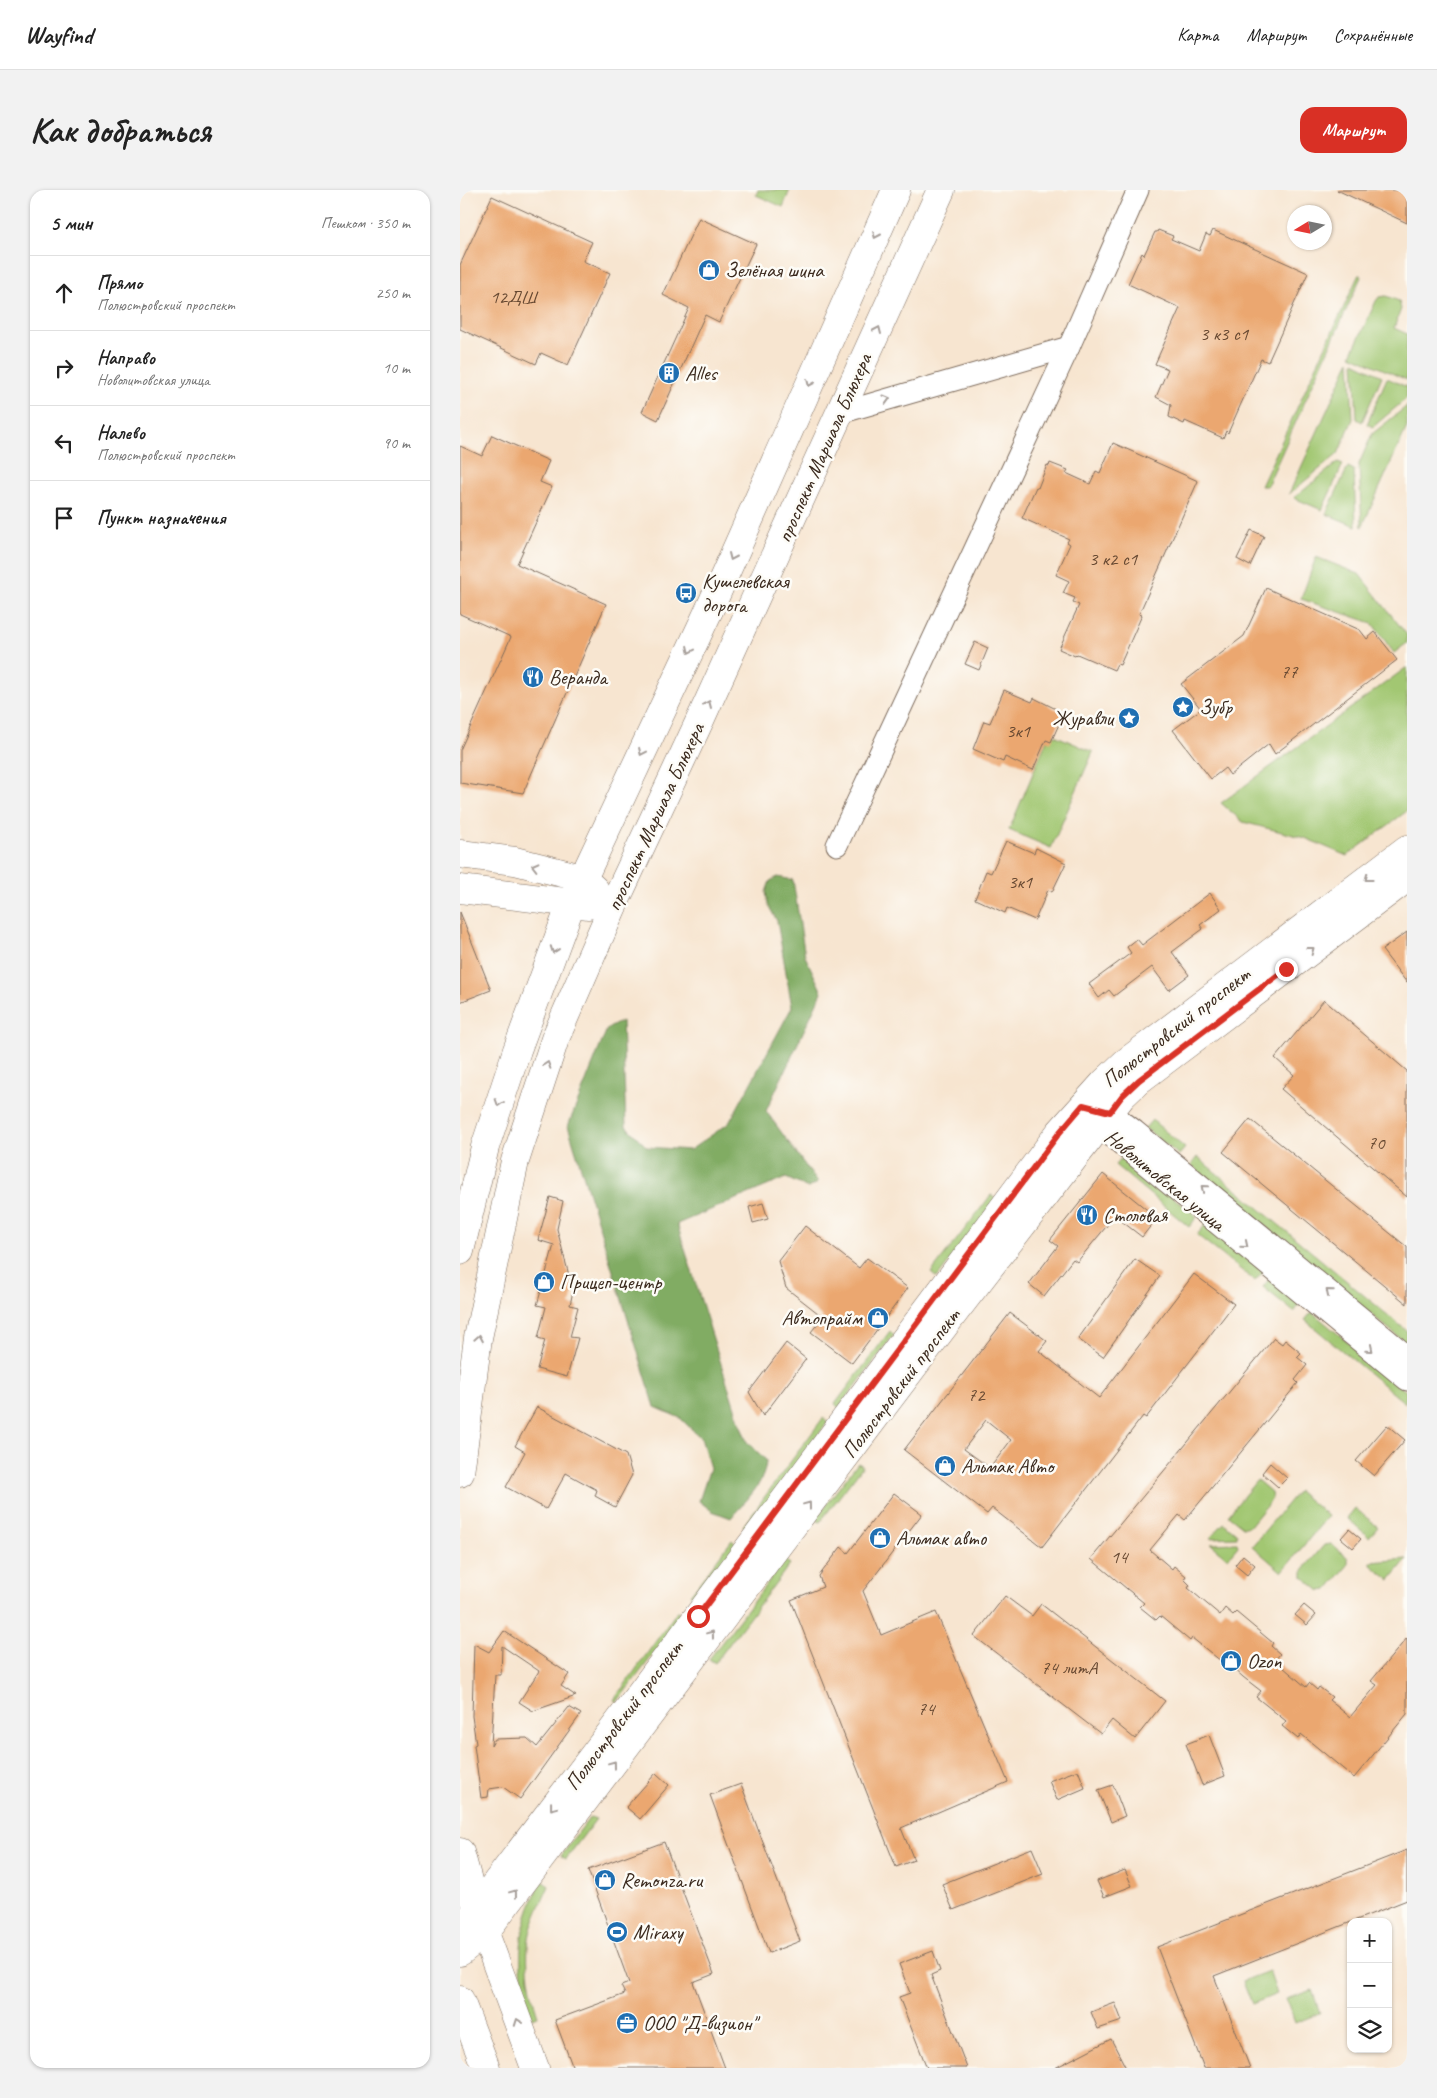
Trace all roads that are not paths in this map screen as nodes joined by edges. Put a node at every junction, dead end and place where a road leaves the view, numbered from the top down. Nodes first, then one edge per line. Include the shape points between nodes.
1 (896, 190) edge
2 (941, 190) edge
3 (1138, 190) edge
4 (1069, 347) junction
5 (840, 412) junction
6 (837, 846) dead end
7 (1407, 849) edge
8 (460, 854) edge
9 (582, 878) junction
10 (1407, 878) edge
11 (460, 890) edge
12 (571, 904) junction
13 (613, 906) junction
14 (1097, 1114) junction
15 (460, 1251) edge
16 (1407, 1356) edge
17 (1407, 1380) edge
18 (460, 1473) edge
19 (460, 1852) edge
20 (474, 1926) edge
21 (460, 1952) edge
22 (460, 2000) edge
23 (486, 2068) edge
24 (535, 2068) edge

1 -> 9 main road, проспект Маршала Блюхера via 711,606
5 -> 2 main road, проспект Маршала Блюхера
3 - 4 street
5 -> 4 street
4 - 6 street
13 -> 5 main road, проспект Маршала Блюхера
7 -> 14 main road, Полюстровский проспект via 1126,1063
9 -> 8 main road via 515,861
9 - 12 main road, проспект Маршала Блюхера
9 - 13 main road
14 -> 10 main road, Полюстровский проспект
11 - 12 main road
12 - 13 main road
12 -> 15 main road, проспект Маршала Блюхера via 516,1050 485,1148
18 -> 13 main road, проспект Маршала Блюхера via 478,1338 515,1161 555,1039
16 -> 14 street, Новолитовская улица
14 -> 17 street, Новолитовская улица
14 - 20 main road, Полюстровский проспект via 1060,1132 612,1731
19 - 20 main road
20 - 21 main road, Полюстровский проспект
24 -> 20 main road
22 - 23 main road

